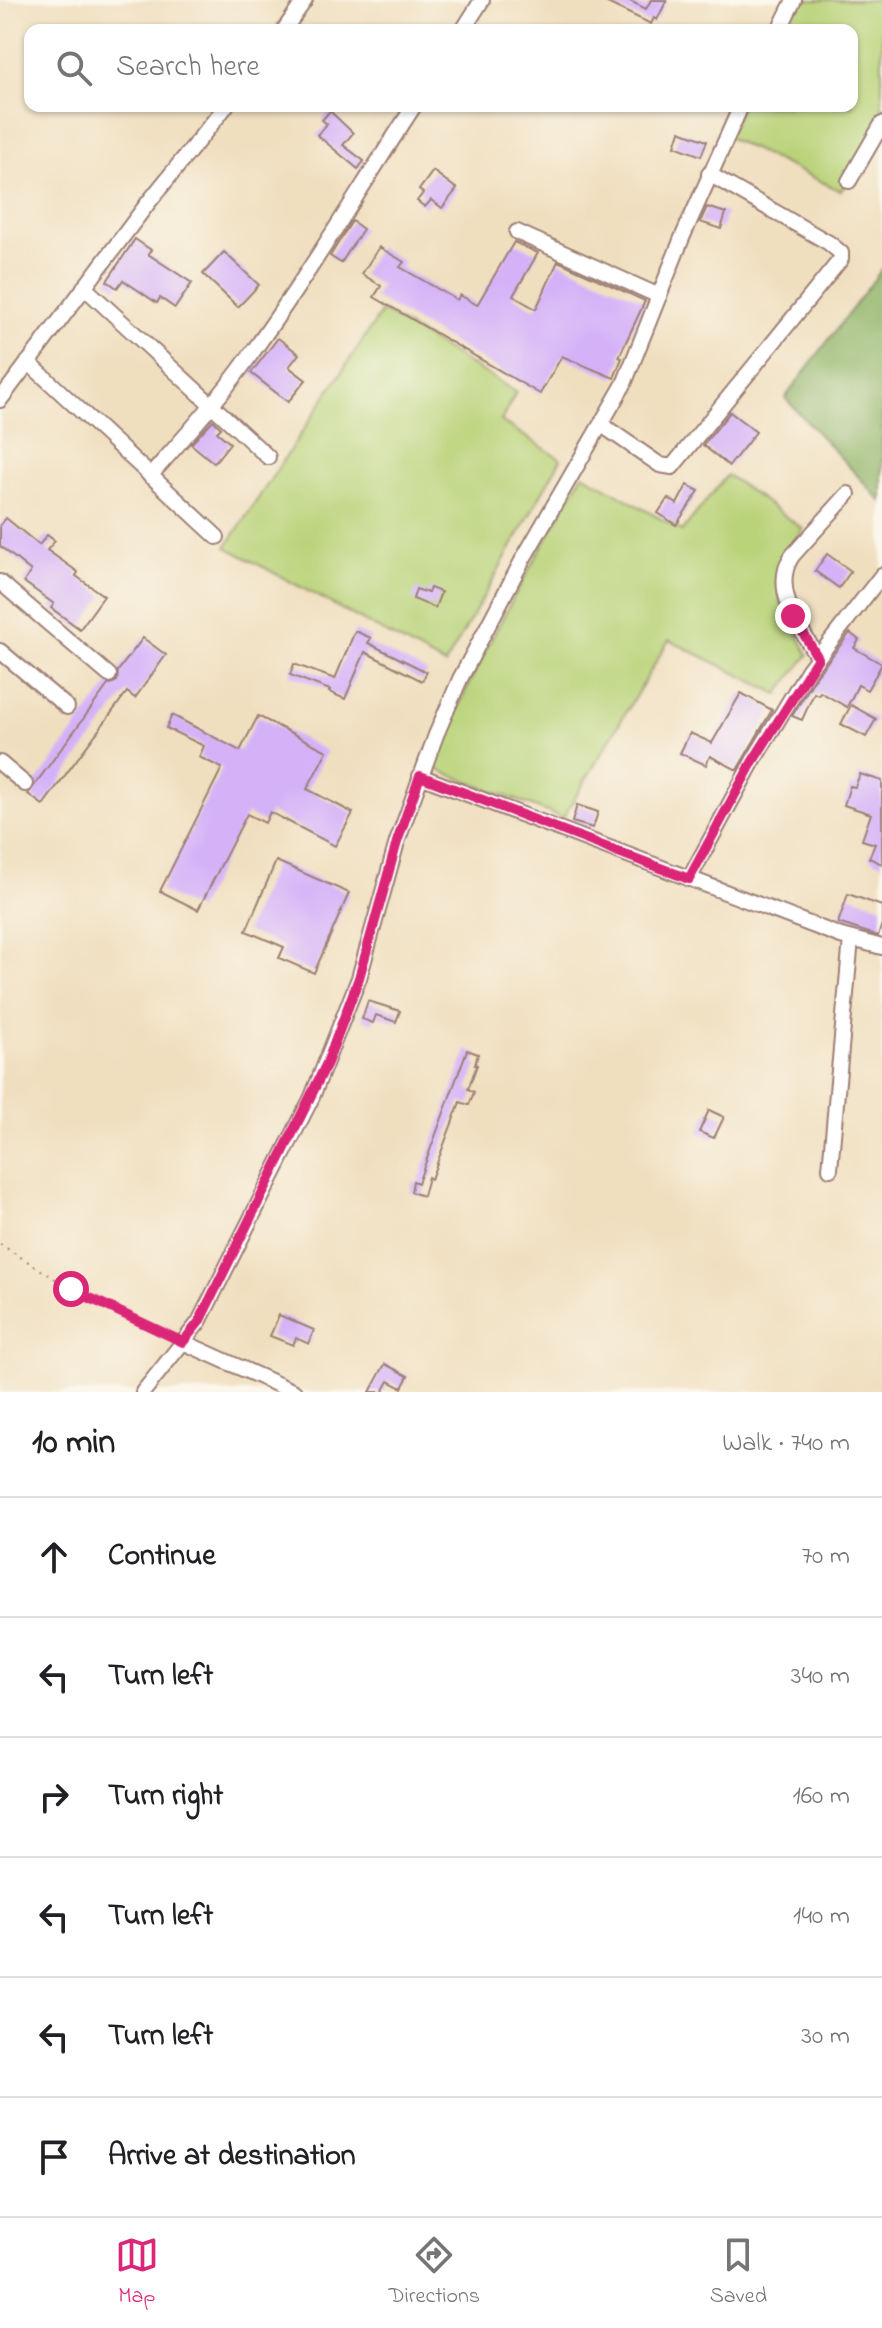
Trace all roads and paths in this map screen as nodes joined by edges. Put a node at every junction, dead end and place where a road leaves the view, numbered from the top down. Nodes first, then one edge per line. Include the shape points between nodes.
1 (305, 0) edge
2 (482, 0) edge
3 (794, 0) edge
4 (288, 24) edge
5 (467, 24) edge
6 (782, 24) edge
7 (221, 112) edge
8 (410, 112) edge
9 (738, 112) edge
10 (882, 124) edge
11 (709, 174) junction
12 (849, 181) dead end
13 (517, 232) dead end
14 (84, 287) junction
15 (659, 296) junction
16 (28, 362) junction
17 (0, 400) edge
18 (212, 405) junction
19 (602, 425) junction
20 (268, 457) dead end
21 (150, 476) junction
22 (848, 494) dead end
23 (217, 537) dead end
24 (882, 575) edge
25 (0, 582) edge
26 (0, 651) edge
27 (818, 658) junction
28 (109, 675) dead end
29 (67, 707) dead end
30 (0, 763) edge
31 (420, 776) junction
32 (25, 784) dead end
33 (689, 879) junction
34 (851, 939) junction
35 (882, 947) edge
36 (830, 1169) dead end
37 (0, 1244) edge
38 (183, 1342) junction
39 (285, 1390) edge
40 (143, 1392) edge

1 - 4 street
2 - 5 street
3 - 6 street
7 - 14 street
8 - 18 street via 276,318
9 - 11 street
10 - 12 street
11 - 15 street
11 - 19 street via 829,243 841,259 672,467 660,465
13 - 15 street
14 - 16 street
14 - 18 street
15 - 19 street
16 - 17 street
16 - 21 street
18 - 20 street
18 - 21 street
19 - 31 street via 460,679
21 - 23 street
22 - 27 street via 792,556 783,576 793,616
24 - 27 street
25 - 28 street
26 - 29 street
27 - 33 street via 753,761
30 - 32 street
31 - 33 street
31 - 38 street via 359,978 327,1063 213,1298
33 - 34 street
34 - 35 street
34 - 36 street
37 - 38 path via 71,1289
38 - 39 street
38 - 40 street

